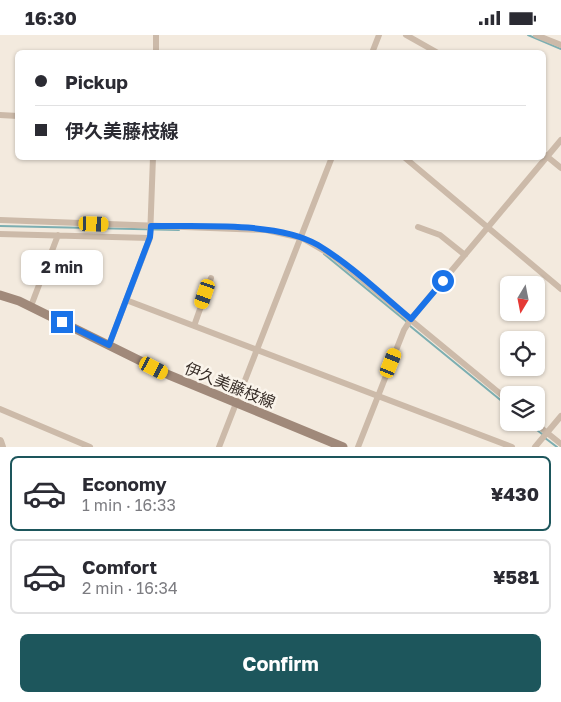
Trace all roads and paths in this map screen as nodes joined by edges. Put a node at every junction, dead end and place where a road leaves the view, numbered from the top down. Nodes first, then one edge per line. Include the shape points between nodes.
1 (156, 35) edge
2 (379, 35) edge
3 (406, 35) edge
4 (536, 35) edge
5 (561, 45) edge
6 (156, 50) edge
7 (373, 50) edge
8 (433, 50) edge
9 (0, 115) edge
10 (15, 115) edge
11 (561, 140) edge
12 (546, 155) edge
13 (153, 160) edge
14 (331, 160) edge
15 (408, 160) edge
16 (542, 160) edge
17 (561, 168) edge
18 (0, 220) edge
19 (151, 226) junction
20 (418, 227) dead end
21 (488, 228) junction
22 (0, 233) edge
23 (58, 235) junction
24 (150, 237) junction
25 (302, 238) junction
26 (465, 255) junction
27 (211, 278) dead end
28 (561, 289) edge
29 (0, 295) edge
30 (126, 300) junction
31 (31, 306) junction
32 (411, 319) junction
33 (194, 326) junction
34 (109, 345) junction
35 (259, 350) junction
36 (500, 393) edge
37 (378, 396) junction
38 (238, 404) junction
39 (0, 409) edge
40 (561, 416) edge
41 (545, 431) edge
42 (547, 433) junction
43 (0, 441) edge
44 (561, 444) edge
45 (536, 446) edge
46 (2, 447) edge
47 (90, 447) edge
48 (220, 447) edge
49 (343, 447) edge
50 (358, 447) edge
51 (512, 447) edge

1 - 6 street
2 - 7 street
3 - 8 street
4 - 5 street
9 - 10 street
11 - 12 street
12 - 17 street
13 - 19 street
14 - 25 street
15 - 21 street
16 - 21 street
18 - 19 street
19 - 24 street
19 - 25 street via 248,229
20 - 26 street via 440,235
21 - 26 street
21 - 28 street
22 - 23 street
23 - 24 street
23 - 31 street
24 - 30 street
25 - 32 street via 333,256
25 - 35 street
26 - 32 street
27 - 33 street
29 - 31 main road, 伊久美藤枝線
30 - 33 street
30 - 34 street
31 - 34 main road, 伊久美藤枝線
32 - 36 street
32 - 37 street
33 - 35 street
34 - 38 main road, 伊久美藤枝線 via 168,375
35 - 37 street
35 - 38 street
37 - 50 street
37 - 51 street
38 - 48 street
38 - 49 main road, 伊久美藤枝線
39 - 47 street
40 - 42 street
41 - 42 street
42 - 44 street
42 - 45 street
43 - 46 street

